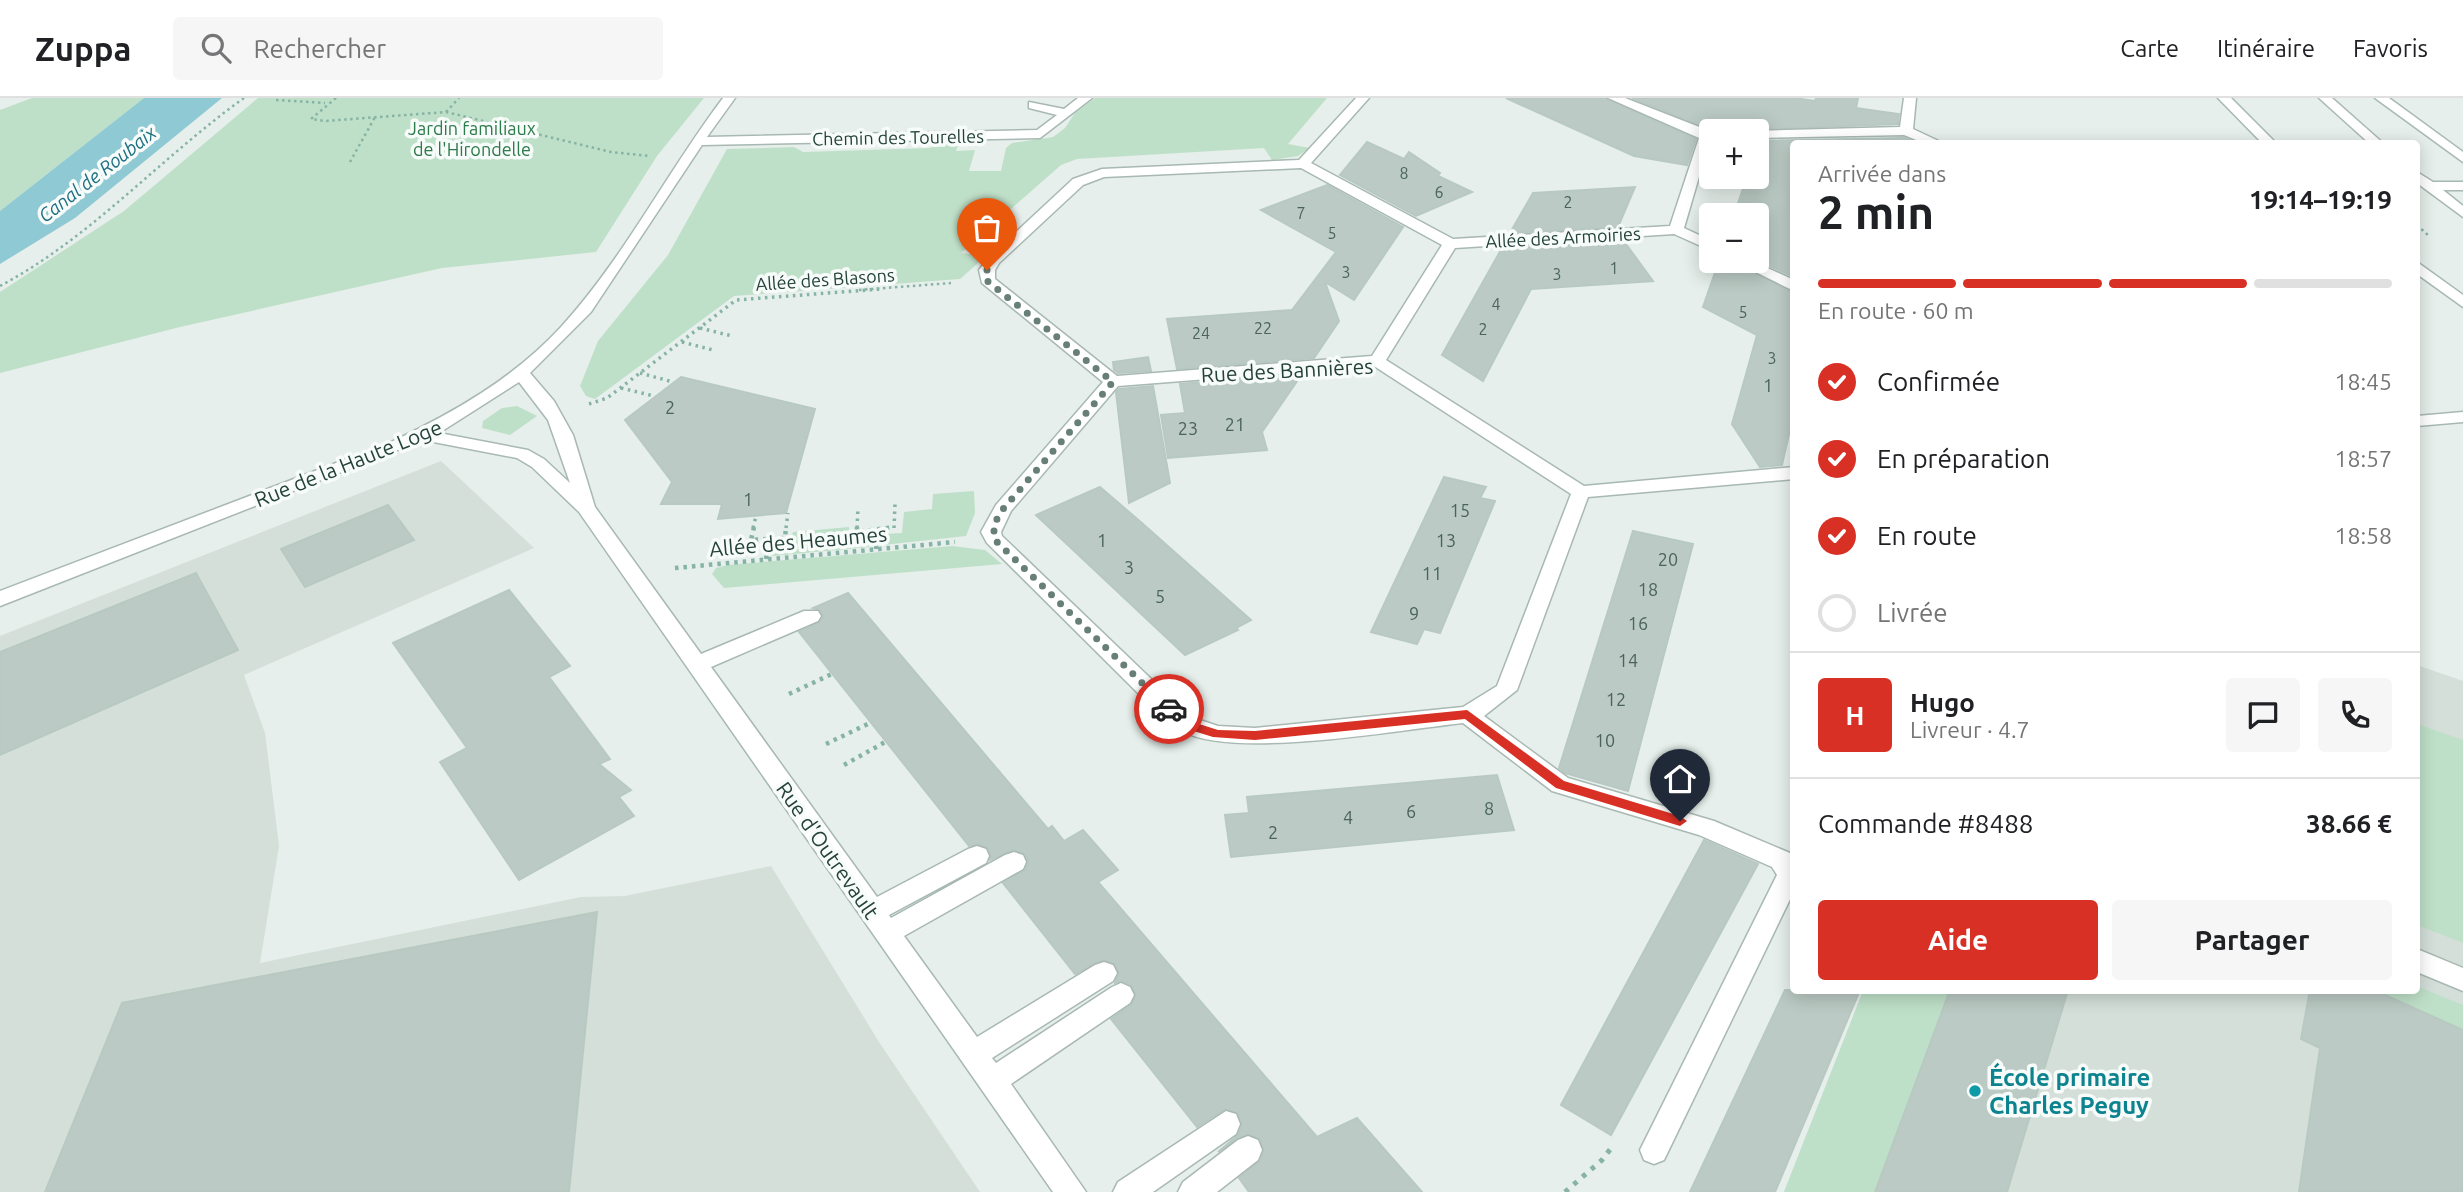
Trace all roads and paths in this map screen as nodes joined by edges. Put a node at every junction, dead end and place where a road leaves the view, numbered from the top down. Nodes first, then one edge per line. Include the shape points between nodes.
1 (244, 98) edge
2 (336, 98) edge
3 (460, 98) edge
4 (747, 98) edge
5 (1086, 98) edge
6 (1363, 98) edge
7 (1614, 98) edge
8 (1910, 98) edge
9 (2224, 98) edge
10 (2325, 98) edge
11 (2381, 98) edge
12 (276, 100) dead end
13 (727, 100) edge
14 (326, 103) junction
15 (1033, 105) dead end
16 (446, 112) junction
17 (1066, 113) junction
18 (375, 117) junction
19 (984, 118) dead end
20 (896, 121) dead end
21 (1906, 131) junction
22 (1699, 132) edge
23 (982, 135) junction
24 (1769, 135) edge
25 (891, 137) junction
26 (1929, 140) edge
27 (2267, 140) edge
28 (2373, 140) edge
29 (697, 141) junction
30 (2463, 158) edge
31 (686, 159) junction
32 (350, 162) dead end
33 (1303, 163) junction
34 (1699, 164) edge
35 (2420, 178) edge
36 (2429, 186) junction
37 (2463, 186) edge
38 (2463, 213) edge
39 (1676, 230) junction
40 (1699, 241) edge
41 (1450, 244) junction
42 (2420, 269) edge
43 (1766, 273) edge
44 (986, 280) junction
45 (1790, 284) edge
46 (0, 286) edge
47 (2463, 302) edge
48 (699, 327) junction
49 (732, 336) dead end
50 (681, 341) junction
51 (713, 350) dead end
52 (1377, 361) junction
53 (520, 372) junction
54 (640, 373) junction
55 (673, 382) dead end
56 (1113, 382) junction
57 (620, 388) junction
58 (654, 396) dead end
59 (583, 403) dead end
60 (2463, 417) edge
61 (2420, 421) edge
62 (423, 435) junction
63 (1790, 473) edge
64 (1581, 492) junction
65 (895, 505) dead end
66 (586, 508) junction
67 (858, 508) dead end
68 (788, 513) dead end
69 (756, 516) dead end
70 (877, 531) junction
71 (769, 539) junction
72 (957, 542) dead end
73 (876, 549) junction
74 (766, 559) junction
75 (628, 572) junction
76 (0, 599) edge
77 (810, 616) dead end
78 (696, 666) junction
79 (834, 673) dead end
80 (789, 694) dead end
81 (1467, 715) junction
82 (872, 722) dead end
83 (887, 741) dead end
84 (827, 744) dead end
85 (844, 765) dead end
86 (977, 856) dead end
87 (1014, 862) dead end
88 (872, 912) junction
89 (887, 933) junction
90 (2420, 961) edge
91 (1104, 973) dead end
92 (2463, 980) edge
93 (1121, 995) dead end
94 (973, 1055) junction
95 (992, 1081) junction
96 (1226, 1124) dead end
97 (1248, 1150) dead end
98 (1654, 1150) joint
99 (1072, 1192) edge
100 (1128, 1192) edge
101 (1193, 1192) edge
102 (1565, 1192) edge

1 - 46 path via 58,251
2 - 14 path
3 - 16 path
4 - 13 street
5 - 17 street, Chemin des Tourelles
6 - 33 street
7 - 22 street
8 - 21 street
9 - 27 street
10 - 28 street
11 - 30 street
12 - 14 path
13 - 29 street, Rue de la Haute Loge
14 - 18 path via 311,119
15 - 17 street
16 - 18 path
16 - 31 path via 611,152
17 - 23 street, Chemin des Tourelles via 1040,134
18 - 32 path
19 - 23 street
20 - 25 street
21 - 24 street
21 - 26 street
23 - 25 street, Chemin des Tourelles
25 - 29 street, Chemin des Tourelles
29 - 31 street, Rue de la Haute Loge
31 - 53 street, Rue de la Haute Loge via 583,312
33 - 41 street
33 - 44 street via 1088,177 994,260
34 - 39 street
35 - 36 street
36 - 37 street
36 - 38 street
39 - 40 street
39 - 41 street, Allée des Armoiries
41 - 52 street
42 - 47 street
43 - 45 street
44 - 48 path, Allée des Blasons via 736,300
44 - 56 street
48 - 49 path
48 - 50 path, Allée des Blasons
50 - 51 path
50 - 54 path, Allée des Blasons
52 - 56 street, Rue des Bannières
52 - 64 street, Rue des Bannières
53 - 62 street, Rue de la Haute Loge via 481,402
53 - 66 street, Rue d'Outrevault via 562,426
54 - 55 path
54 - 57 path, Allée des Blasons
56 - 81 street via 1003,509 994,524 994,539 1162,704 1192,726 1218,734 1255,736
57 - 58 path
57 - 59 path, Allée des Blasons via 607,398
60 - 61 street
62 - 66 street, Rue d'Outrevault via 522,453
62 - 76 street, Rue de la Haute Loge
63 - 64 street
64 - 81 street via 1506,690
65 - 70 path via 894,529
66 - 75 street, Rue d'Outrevault
67 - 70 path via 857,532
68 - 71 path via 785,538
69 - 71 path via 751,540
70 - 73 path
71 - 74 path
72 - 73 path, Allée des Heaumes
73 - 74 path, Allée des Heaumes
74 - 75 path, Allée des Heaumes
75 - 78 street, Rue d'Outrevault
77 - 78 street
78 - 88 street, Rue d'Outrevault
79 - 80 path
81 - 98 street via 1560,785 1706,828 1781,860 1789,875
82 - 84 path
83 - 85 path
86 - 88 street
87 - 89 street
88 - 89 street, Rue d'Outrevault
89 - 94 street, Rue d'Outrevault
90 - 92 street
91 - 94 street
93 - 95 street
94 - 95 street, Rue d'Outrevault
95 - 99 street, Rue d'Outrevault
96 - 100 street
97 - 101 street
98 - 102 path via 1620,1134 1602,1160

